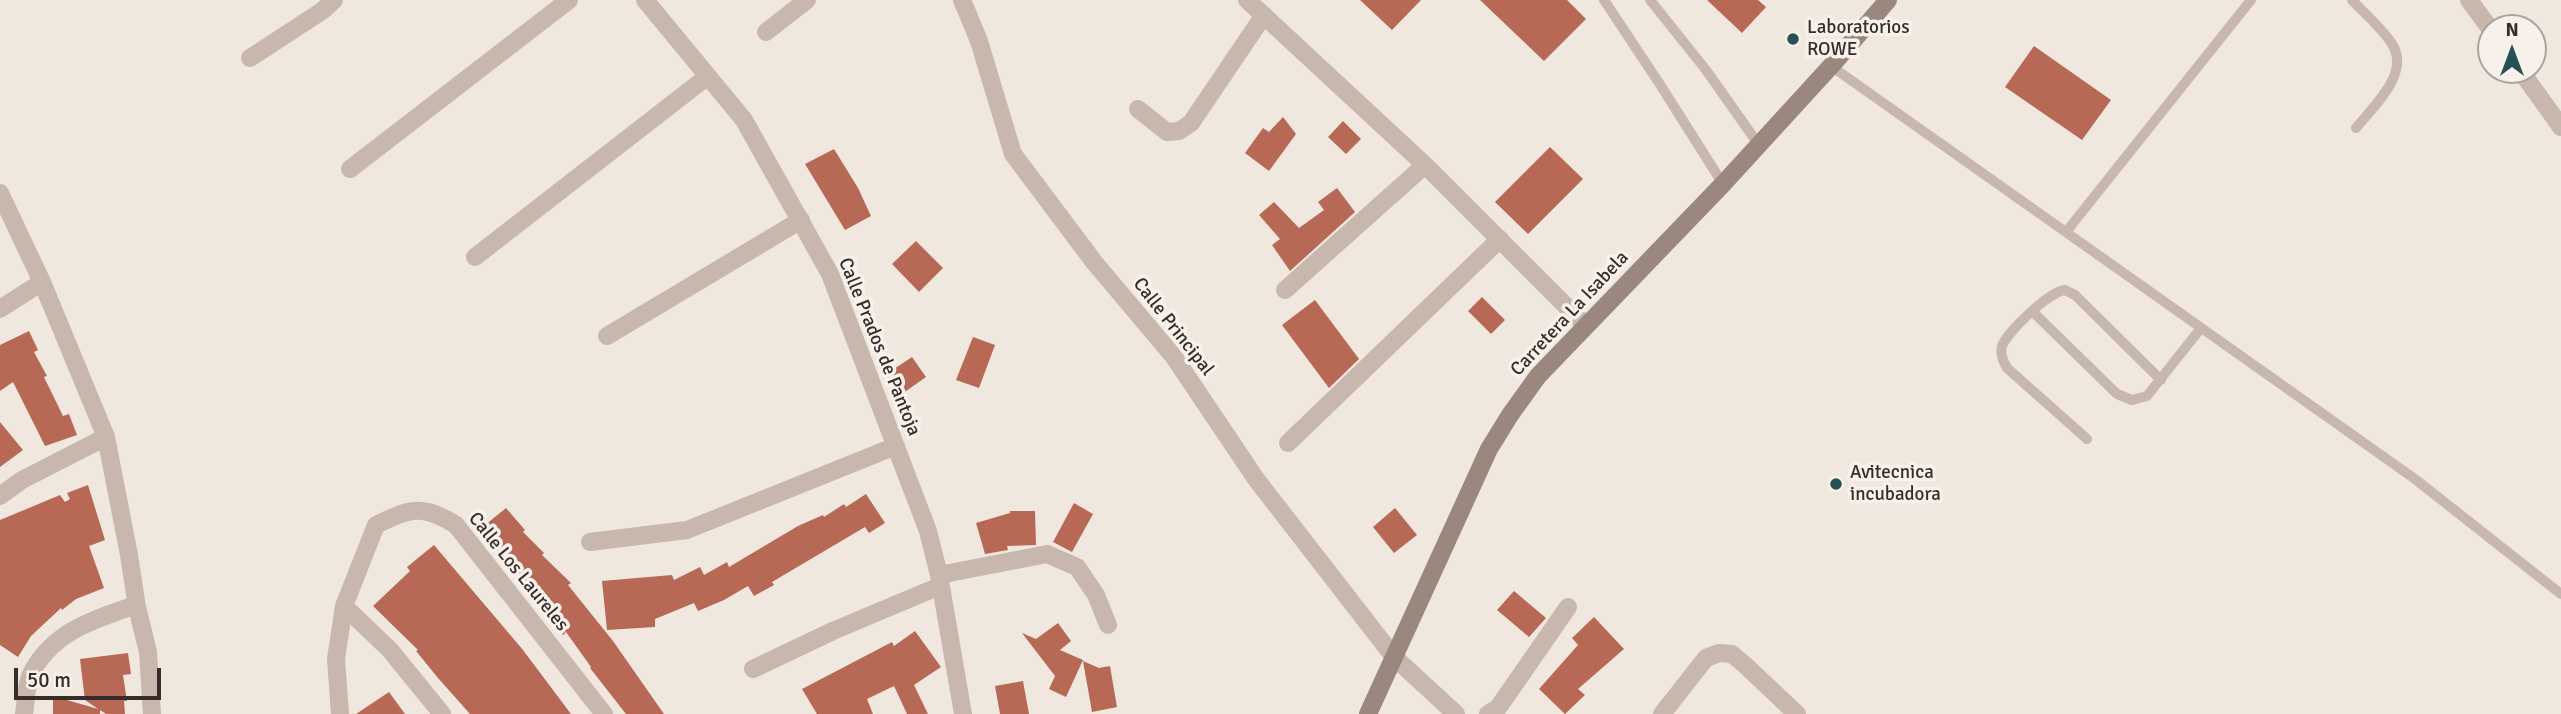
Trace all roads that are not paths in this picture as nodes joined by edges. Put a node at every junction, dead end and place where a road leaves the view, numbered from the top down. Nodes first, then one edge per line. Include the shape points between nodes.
1 (334, 0) edge
2 (569, 0) edge
3 (645, 0) edge
4 (807, 0) edge
5 (962, 0) edge
6 (1247, 0) edge
7 (1604, 0) edge
8 (1650, 0) edge
9 (1888, 0) edge
10 (2251, 0) edge
11 (2351, 0) edge
12 (1264, 15) junction
13 (766, 32) dead end
14 (250, 58) dead end
15 (1831, 66) junction
16 (708, 76) junction
17 (2529, 84) edge
18 (1138, 109) dead end
19 (2561, 127) edge
20 (2356, 128) dead end
21 (1759, 145) junction
22 (1425, 165) junction
23 (350, 169) dead end
24 (1723, 184) junction
25 (0, 192) edge
26 (801, 220) junction
27 (2066, 232) junction
28 (1500, 239) junction
29 (475, 257) dead end
30 (42, 282) junction
31 (1285, 290) dead end
32 (0, 309) edge
33 (2032, 311) junction
34 (1586, 326) junction
35 (2201, 328) junction
36 (607, 336) dead end
37 (2161, 380) junction
38 (106, 437) junction
39 (2087, 439) dead end
40 (1288, 443) dead end
41 (896, 446) junction
42 (0, 496) edge
43 (590, 542) dead end
44 (939, 581) junction
45 (2561, 594) edge
46 (344, 606) junction
47 (136, 607) junction
48 (1568, 607) dead end
49 (1108, 625) dead end
50 (1394, 657) junction
51 (752, 669) dead end
52 (24, 714) edge
53 (152, 714) edge
54 (340, 714) edge
55 (442, 714) edge
56 (604, 714) edge
57 (963, 714) edge
58 (1368, 714) edge
59 (1456, 714) edge
60 (1489, 714) edge
61 (1662, 714) edge
62 (1797, 714) edge

1 - 14 street
2 - 23 street
3 - 16 street, Calle Prados de Pantoja
4 - 13 street
5 - 50 street, Calle Principal via 1013,154 1174,357 1256,479
6 - 12 street
7 - 24 lane
8 - 21 lane
9 - 15 main road, Carretera La Isabela
10 - 27 lane
11 - 20 lane via 2392,44 2398,60 2391,84
12 - 18 street via 1191,123 1167,132
12 - 22 street
15 - 21 main road, Carretera La Isabela
15 - 27 lane
16 - 26 street, Calle Prados de Pantoja via 744,120
16 - 29 street
17 - 19 street
21 - 24 main road, Carretera La Isabela
22 - 28 street
22 - 31 street
24 - 34 main road, Carretera La Isabela
25 - 30 street
26 - 36 street
26 - 41 street, Calle Prados de Pantoja via 830,274
27 - 35 lane
28 - 34 street
28 - 40 street
30 - 32 street
30 - 38 street
33 - 37 lane via 2117,394 2132,400 2147,396
33 - 37 lane via 2050,295 2065,290 2075,295
33 - 39 lane via 2003,344 2001,356 2007,368
34 - 50 main road, Carretera La Isabela via 1538,376 1489,449
35 - 37 lane
35 - 45 lane via 2415,479
38 - 42 street
38 - 47 street
41 - 43 street via 687,530
41 - 44 street, Calle Prados de Pantoja via 928,531
44 - 49 street via 1047,554 1077,567 1096,595
44 - 51 street
44 - 57 street, Calle Prados de Pantoja
46 - 54 street, Calle Los Laureles via 336,659
46 - 55 street via 390,650
46 - 56 street, Calle Los Laureles via 376,525 421,509 437,513 456,525
47 - 52 street via 84,622 55,641 30,677
47 - 53 street via 148,652
48 - 60 street via 1498,708
50 - 58 main road, Carretera La Isabela
50 - 59 street, Calle Principal
61 - 62 street via 1706,658 1719,653 1732,654

